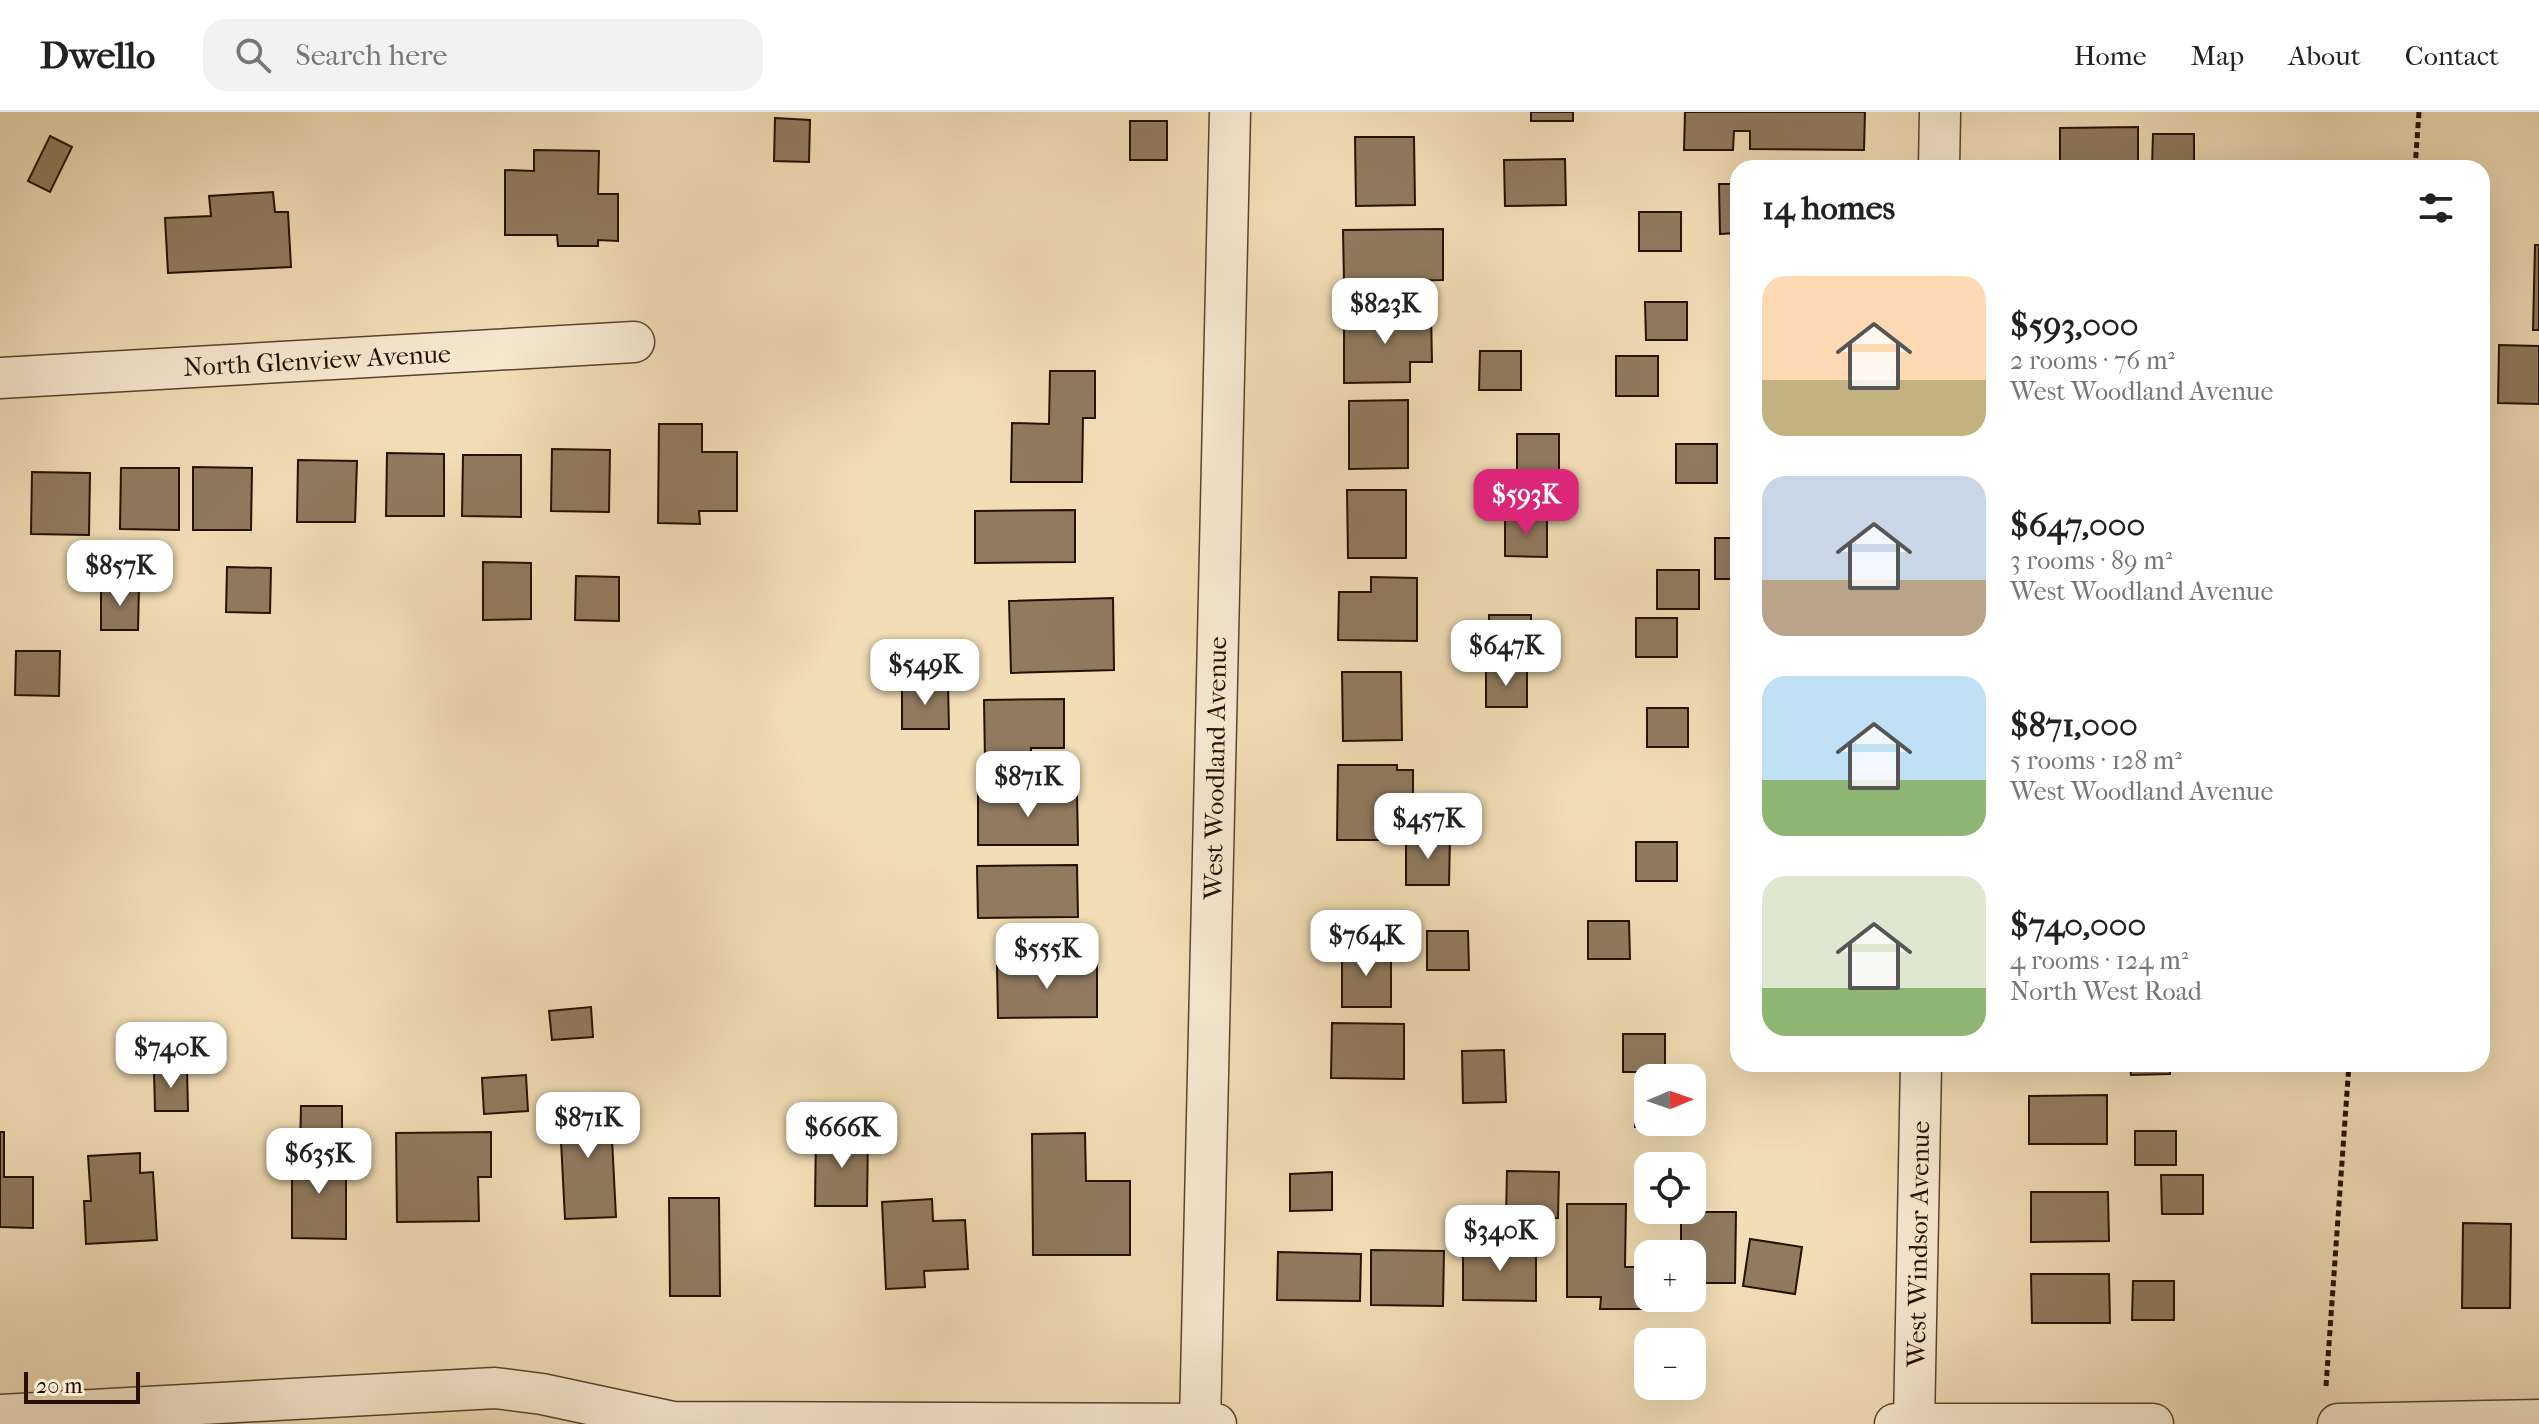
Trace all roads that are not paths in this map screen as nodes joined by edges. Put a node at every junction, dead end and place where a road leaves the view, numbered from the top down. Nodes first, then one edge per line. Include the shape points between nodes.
1 (1230, 112) edge
2 (1940, 112) edge
3 (1939, 160) edge
4 (634, 342) dead end
5 (0, 378) edge
6 (1921, 1072) edge
7 (2332, 1408) edge
8 (0, 1415) edge
9 (40, 1419) edge
10 (2539, 1420) edge
11 (1200, 1424) edge
12 (1216, 1424) edge
13 (1895, 1424) edge
14 (1914, 1424) edge
15 (2153, 1424) edge

1 - 11 street, West Woodland Avenue
2 - 3 street
4 - 5 street, North Glenview Avenue
6 - 14 street, West Windsor Avenue
7 - 10 street
8 - 9 street
9 - 11 street via 495,1388 673,1422
11 - 12 street
13 - 14 street
14 - 15 street

